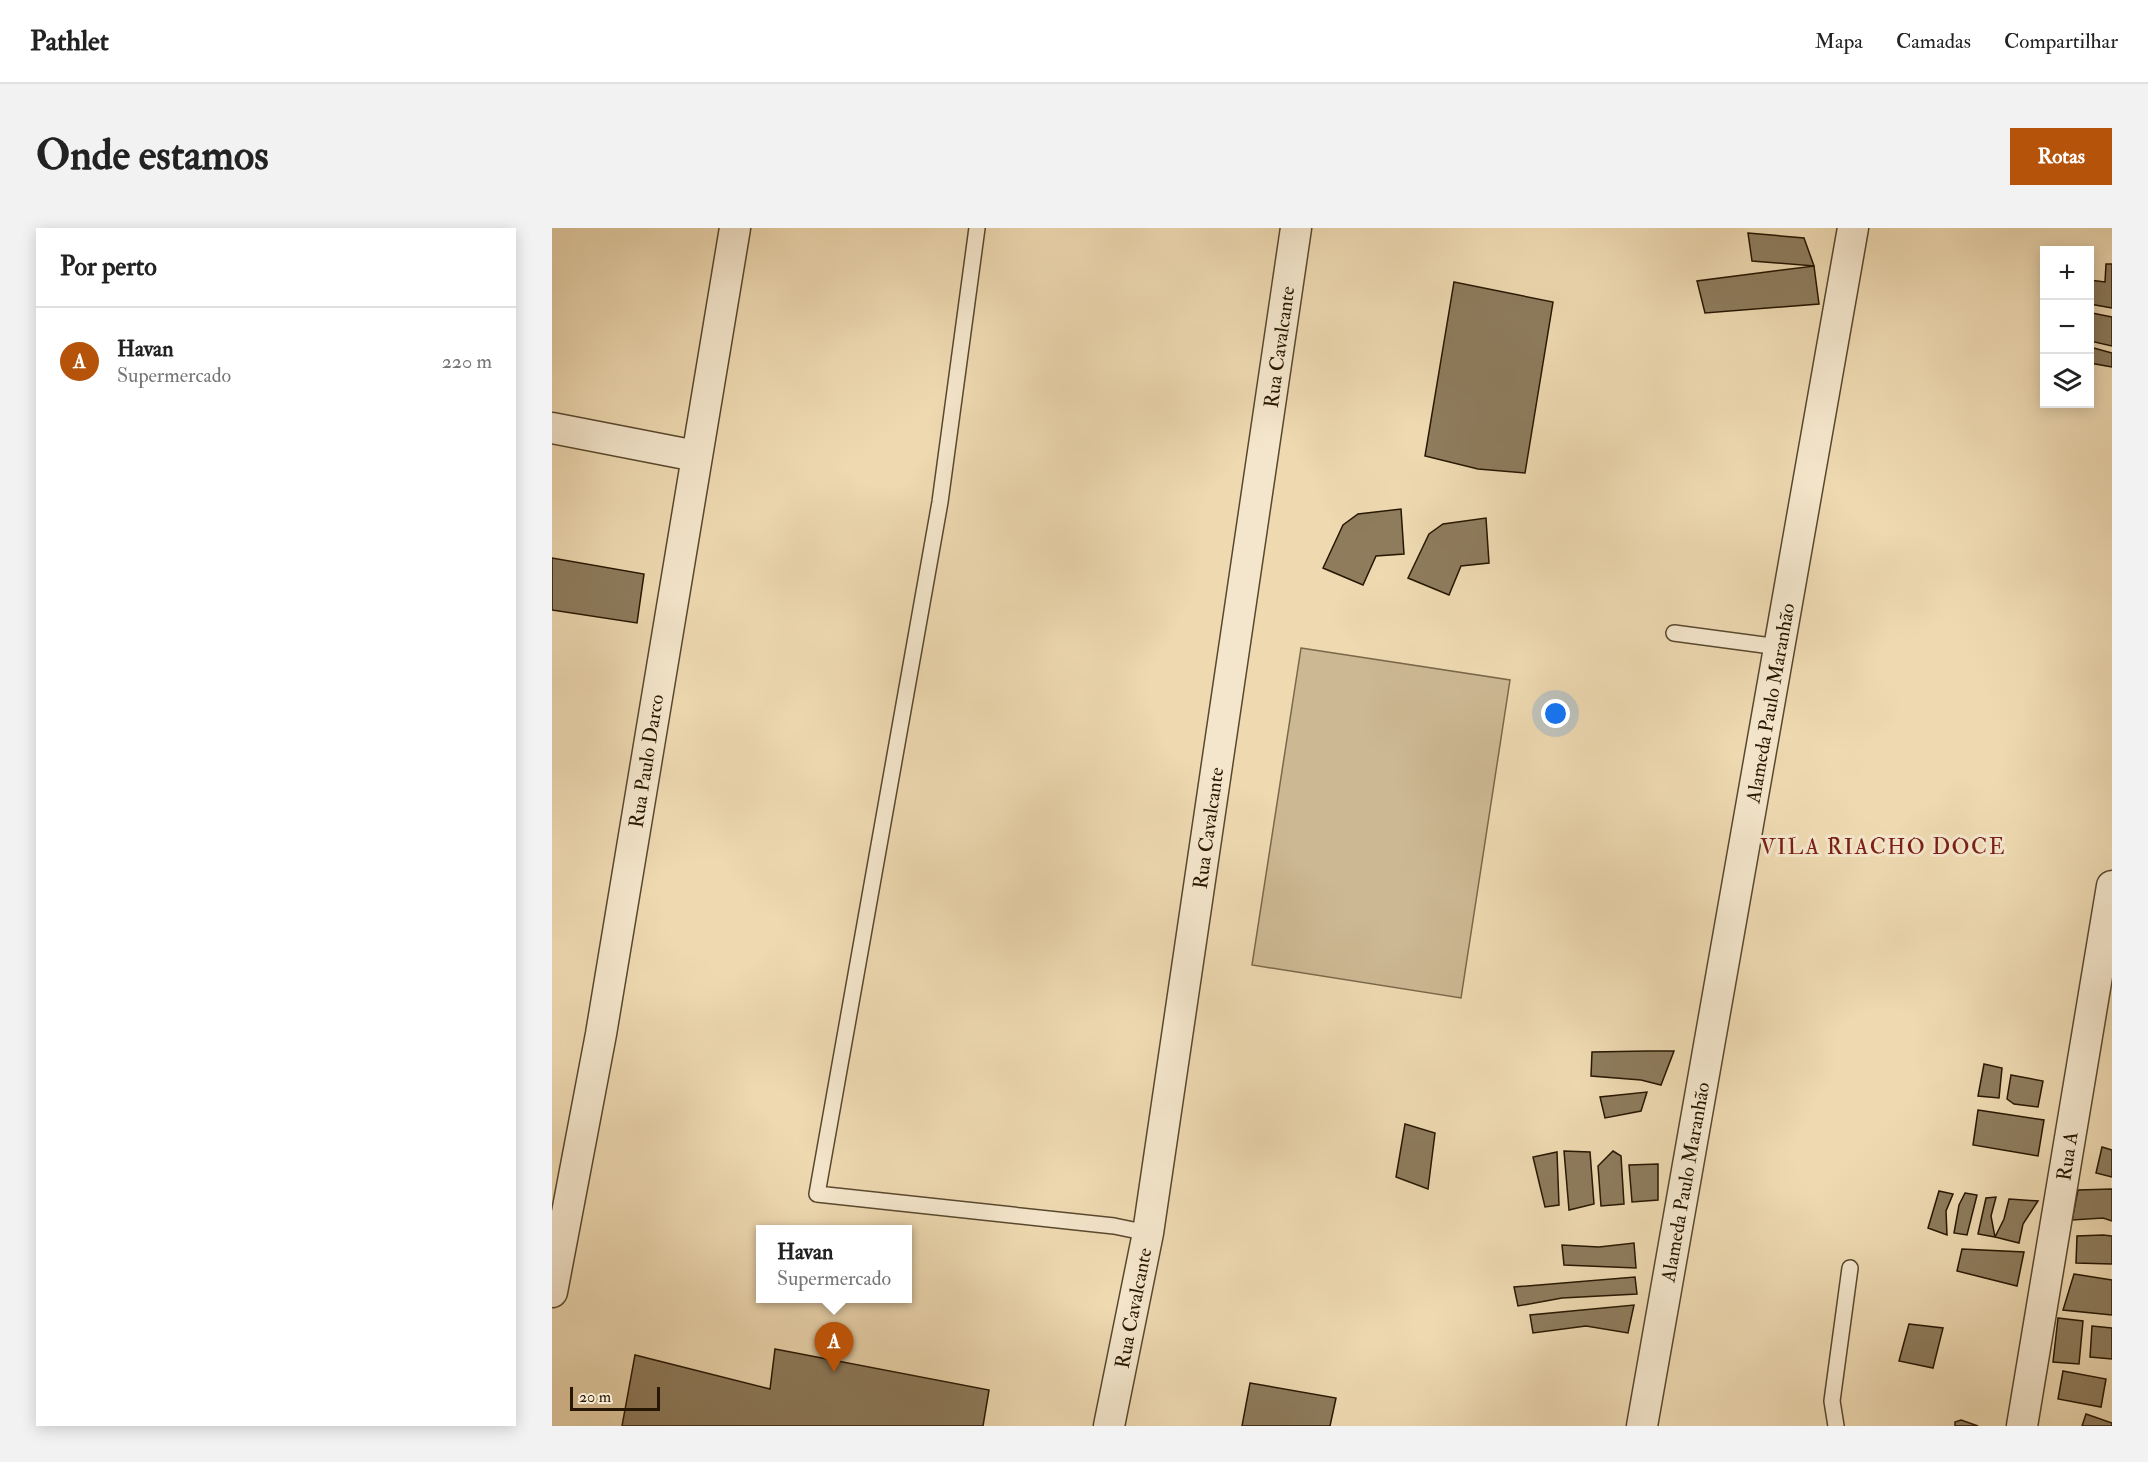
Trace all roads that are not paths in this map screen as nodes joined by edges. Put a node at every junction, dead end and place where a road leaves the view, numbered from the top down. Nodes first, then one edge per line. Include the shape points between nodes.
1 (735, 228) edge
2 (976, 228) edge
3 (1296, 228) edge
4 (1853, 228) edge
5 (552, 428) edge
6 (696, 456) junction
7 (1674, 633) dead end
8 (1779, 647) junction
9 (2112, 886) edge
10 (1148, 1233) junction
11 (1850, 1268) dead end
12 (552, 1292) edge
13 (1109, 1426) edge
14 (1638, 1426) edge
15 (1836, 1426) edge
16 (2022, 1426) edge

1 - 6 street, Rua Paulo Darco
2 - 10 lane via 940,502 817,1194
3 - 10 street, Rua Cavalcante
4 - 8 street, Alameda Paulo Maranhão
5 - 6 street
6 - 12 street, Rua Paulo Darco via 601,1034
7 - 8 lane
8 - 14 street, Alameda Paulo Maranhão
9 - 16 street, Rua A
10 - 13 street, Rua Cavalcante
11 - 15 lane via 1832,1401

